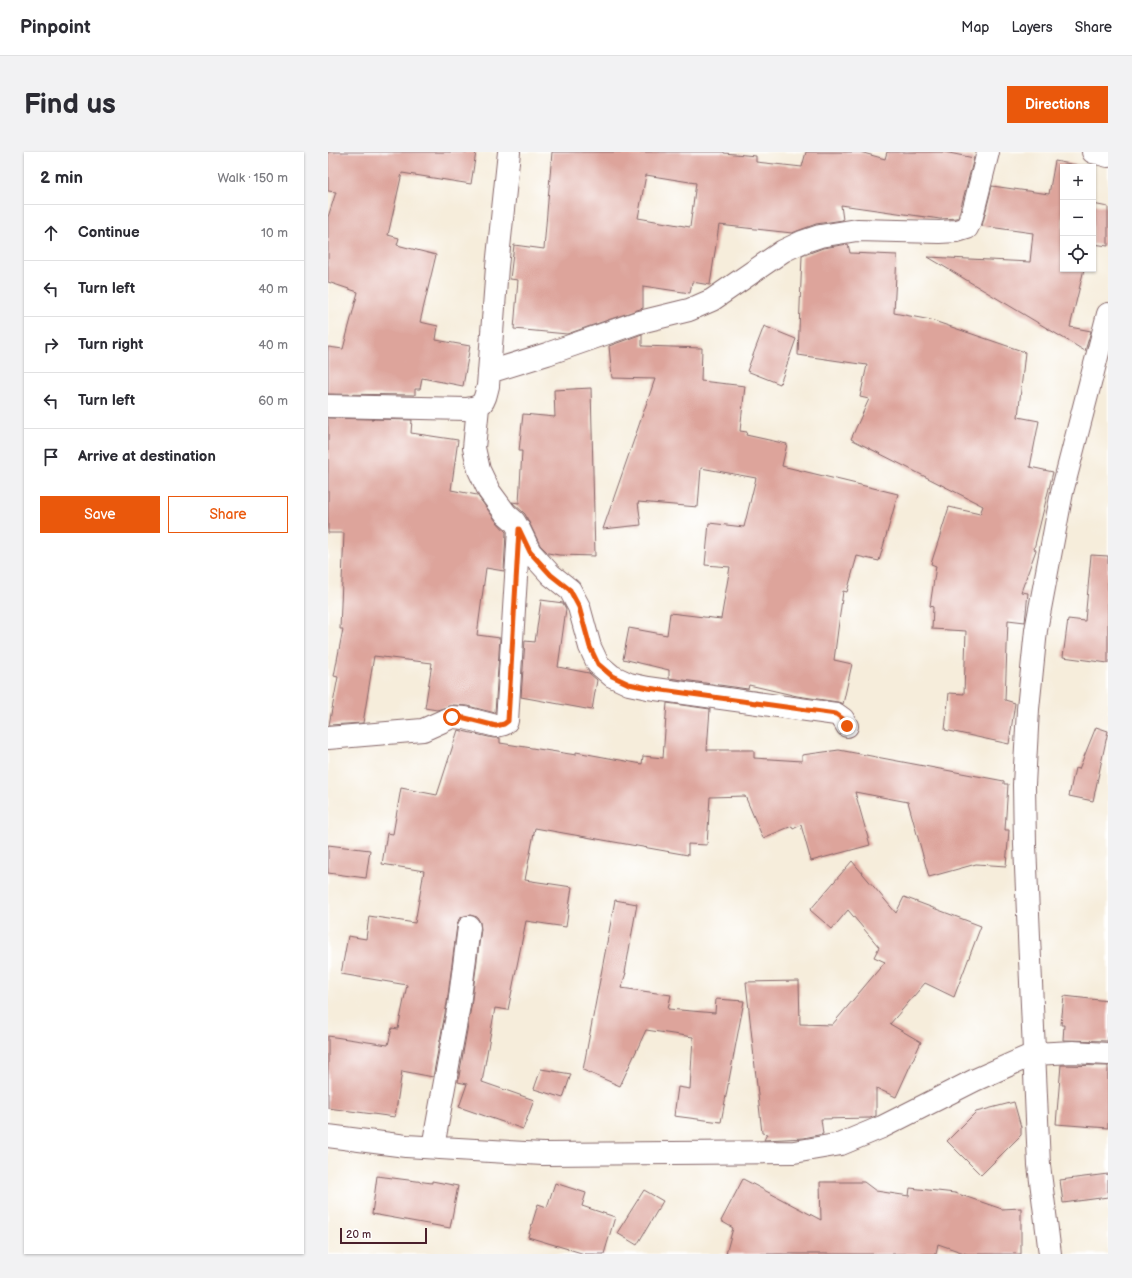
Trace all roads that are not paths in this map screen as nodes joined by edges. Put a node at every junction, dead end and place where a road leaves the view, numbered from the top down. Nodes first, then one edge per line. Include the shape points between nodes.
1 (509, 152) edge
2 (988, 152) edge
3 (1093, 152) edge
4 (1108, 156) edge
5 (1106, 327) edge
6 (489, 372) junction
7 (328, 406) edge
8 (478, 407) junction
9 (519, 529) junction
10 (847, 726) dead end
11 (328, 738) edge
12 (470, 927) dead end
13 (1034, 1054) junction
14 (1108, 1054) edge
15 (328, 1136) edge
16 (433, 1147) junction
17 (1050, 1254) edge

1 - 6 street
2 - 6 street via 967,228 957,232 857,230 820,236 783,251 712,300 689,310 636,323
3 - 4 street
5 - 13 street via 1062,492 1036,630 1028,709 1024,808
6 - 8 street via 485,401
7 - 8 street
8 - 9 street via 474,448 479,470 489,491
9 - 10 street via 530,552 551,575 570,590 579,607 590,647 598,664 612,676 629,684 648,688 836,714
9 - 11 street via 508,721 496,726 452,717 423,730
12 - 16 street via 459,1006
13 - 14 street
13 - 16 street via 841,1144 794,1152 543,1154
13 - 17 street via 1039,1165
15 - 16 street

